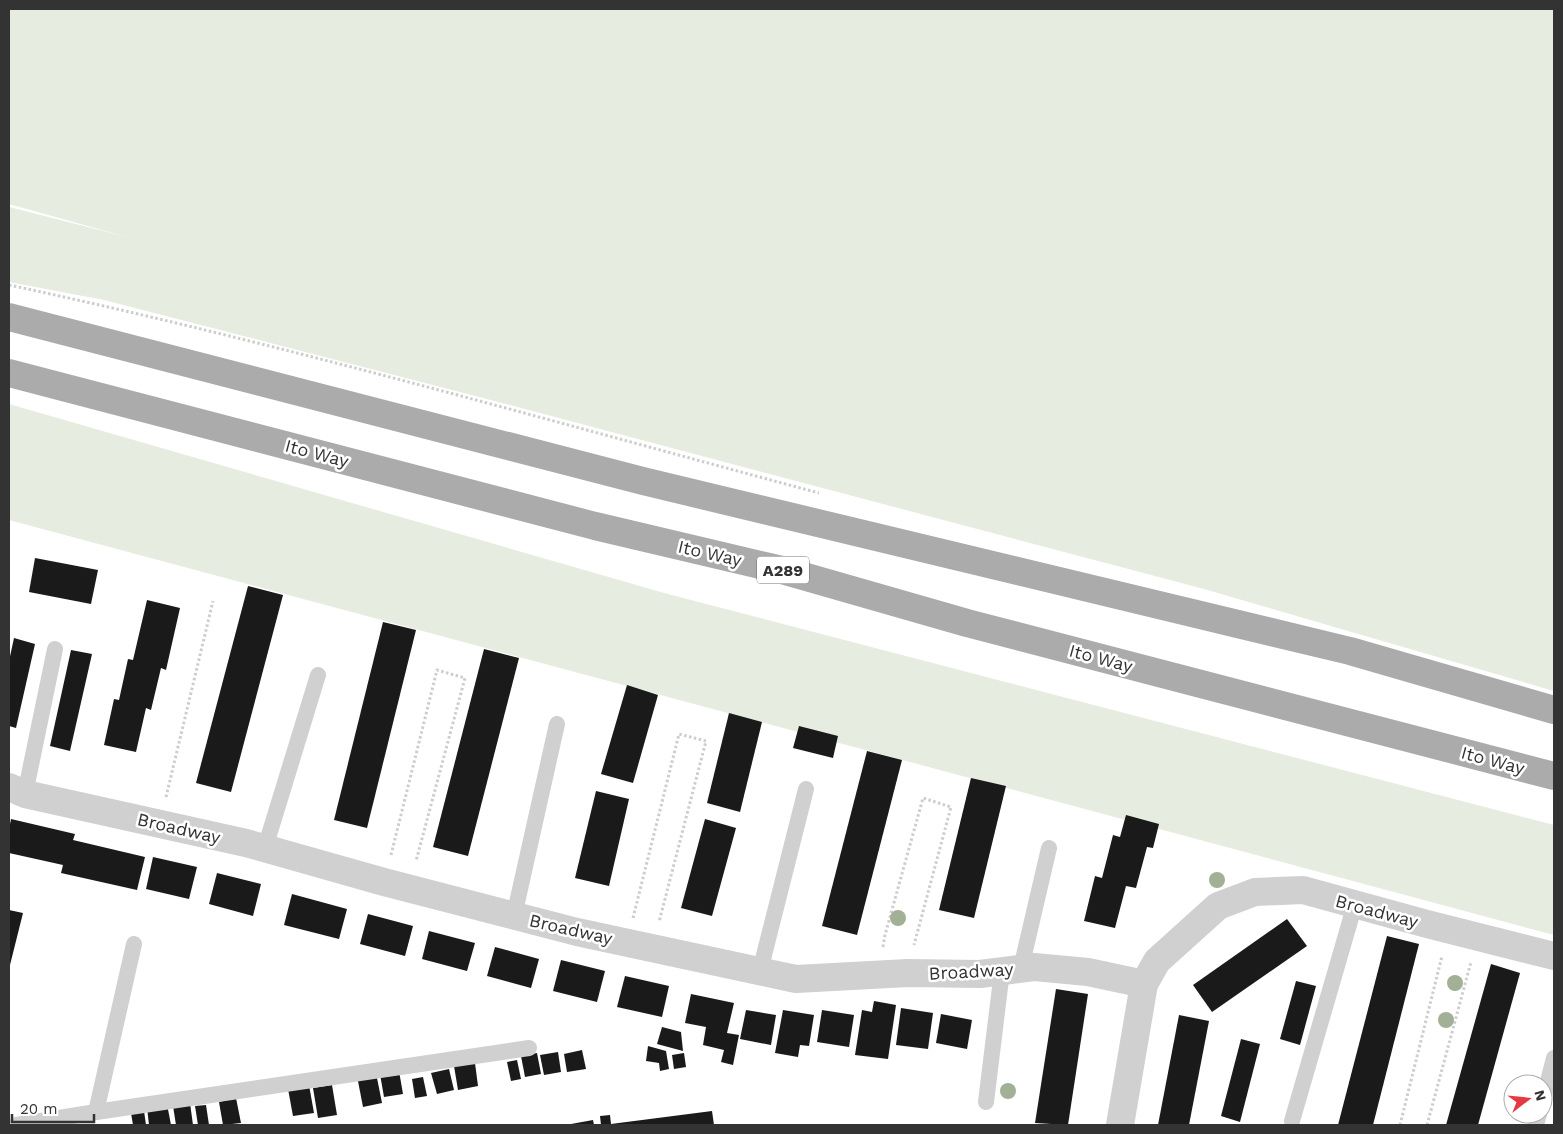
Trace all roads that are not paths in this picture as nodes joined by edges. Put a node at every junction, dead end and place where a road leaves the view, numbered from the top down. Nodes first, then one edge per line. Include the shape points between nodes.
1 (9, 317) edge
2 (9, 372) edge
3 (54, 649) dead end
4 (318, 675) dead end
5 (1554, 710) edge
6 (557, 724) dead end
7 (1554, 776) edge
8 (806, 789) dead end
9 (17, 790) edge
10 (265, 848) junction
11 (1049, 848) dead end
12 (1355, 904) junction
13 (514, 916) junction
14 (134, 944) dead end
15 (1554, 956) edge
16 (1011, 970) junction
17 (760, 971) junction
18 (1144, 984) junction
19 (530, 1048) dead end
20 (1554, 1058) edge
21 (1550, 1074) edge
22 (986, 1102) dead end
23 (96, 1112) junction
24 (1292, 1120) dead end
25 (16, 1125) edge
26 (1120, 1125) edge

1 - 5 main road via 643,481 1350,651
2 - 7 main road, Ito Way / A289 via 595,526 782,570 967,623
3 - 9 lane
4 - 10 lane
6 - 13 lane
8 - 17 lane
9 - 10 street, Broadway
10 - 13 street, Broadway
11 - 16 lane
12 - 15 street, Broadway
12 - 18 street, Broadway via 1303,890 1255,892 1218,906 1157,960
12 - 24 lane
13 - 17 street, Broadway
14 - 23 lane
16 - 17 street, Broadway via 980,974 914,973 796,979
16 - 18 street, Broadway via 1064,969
16 - 22 lane
18 - 26 street, Broadway
19 - 23 lane
20 - 21 lane
23 - 25 lane

